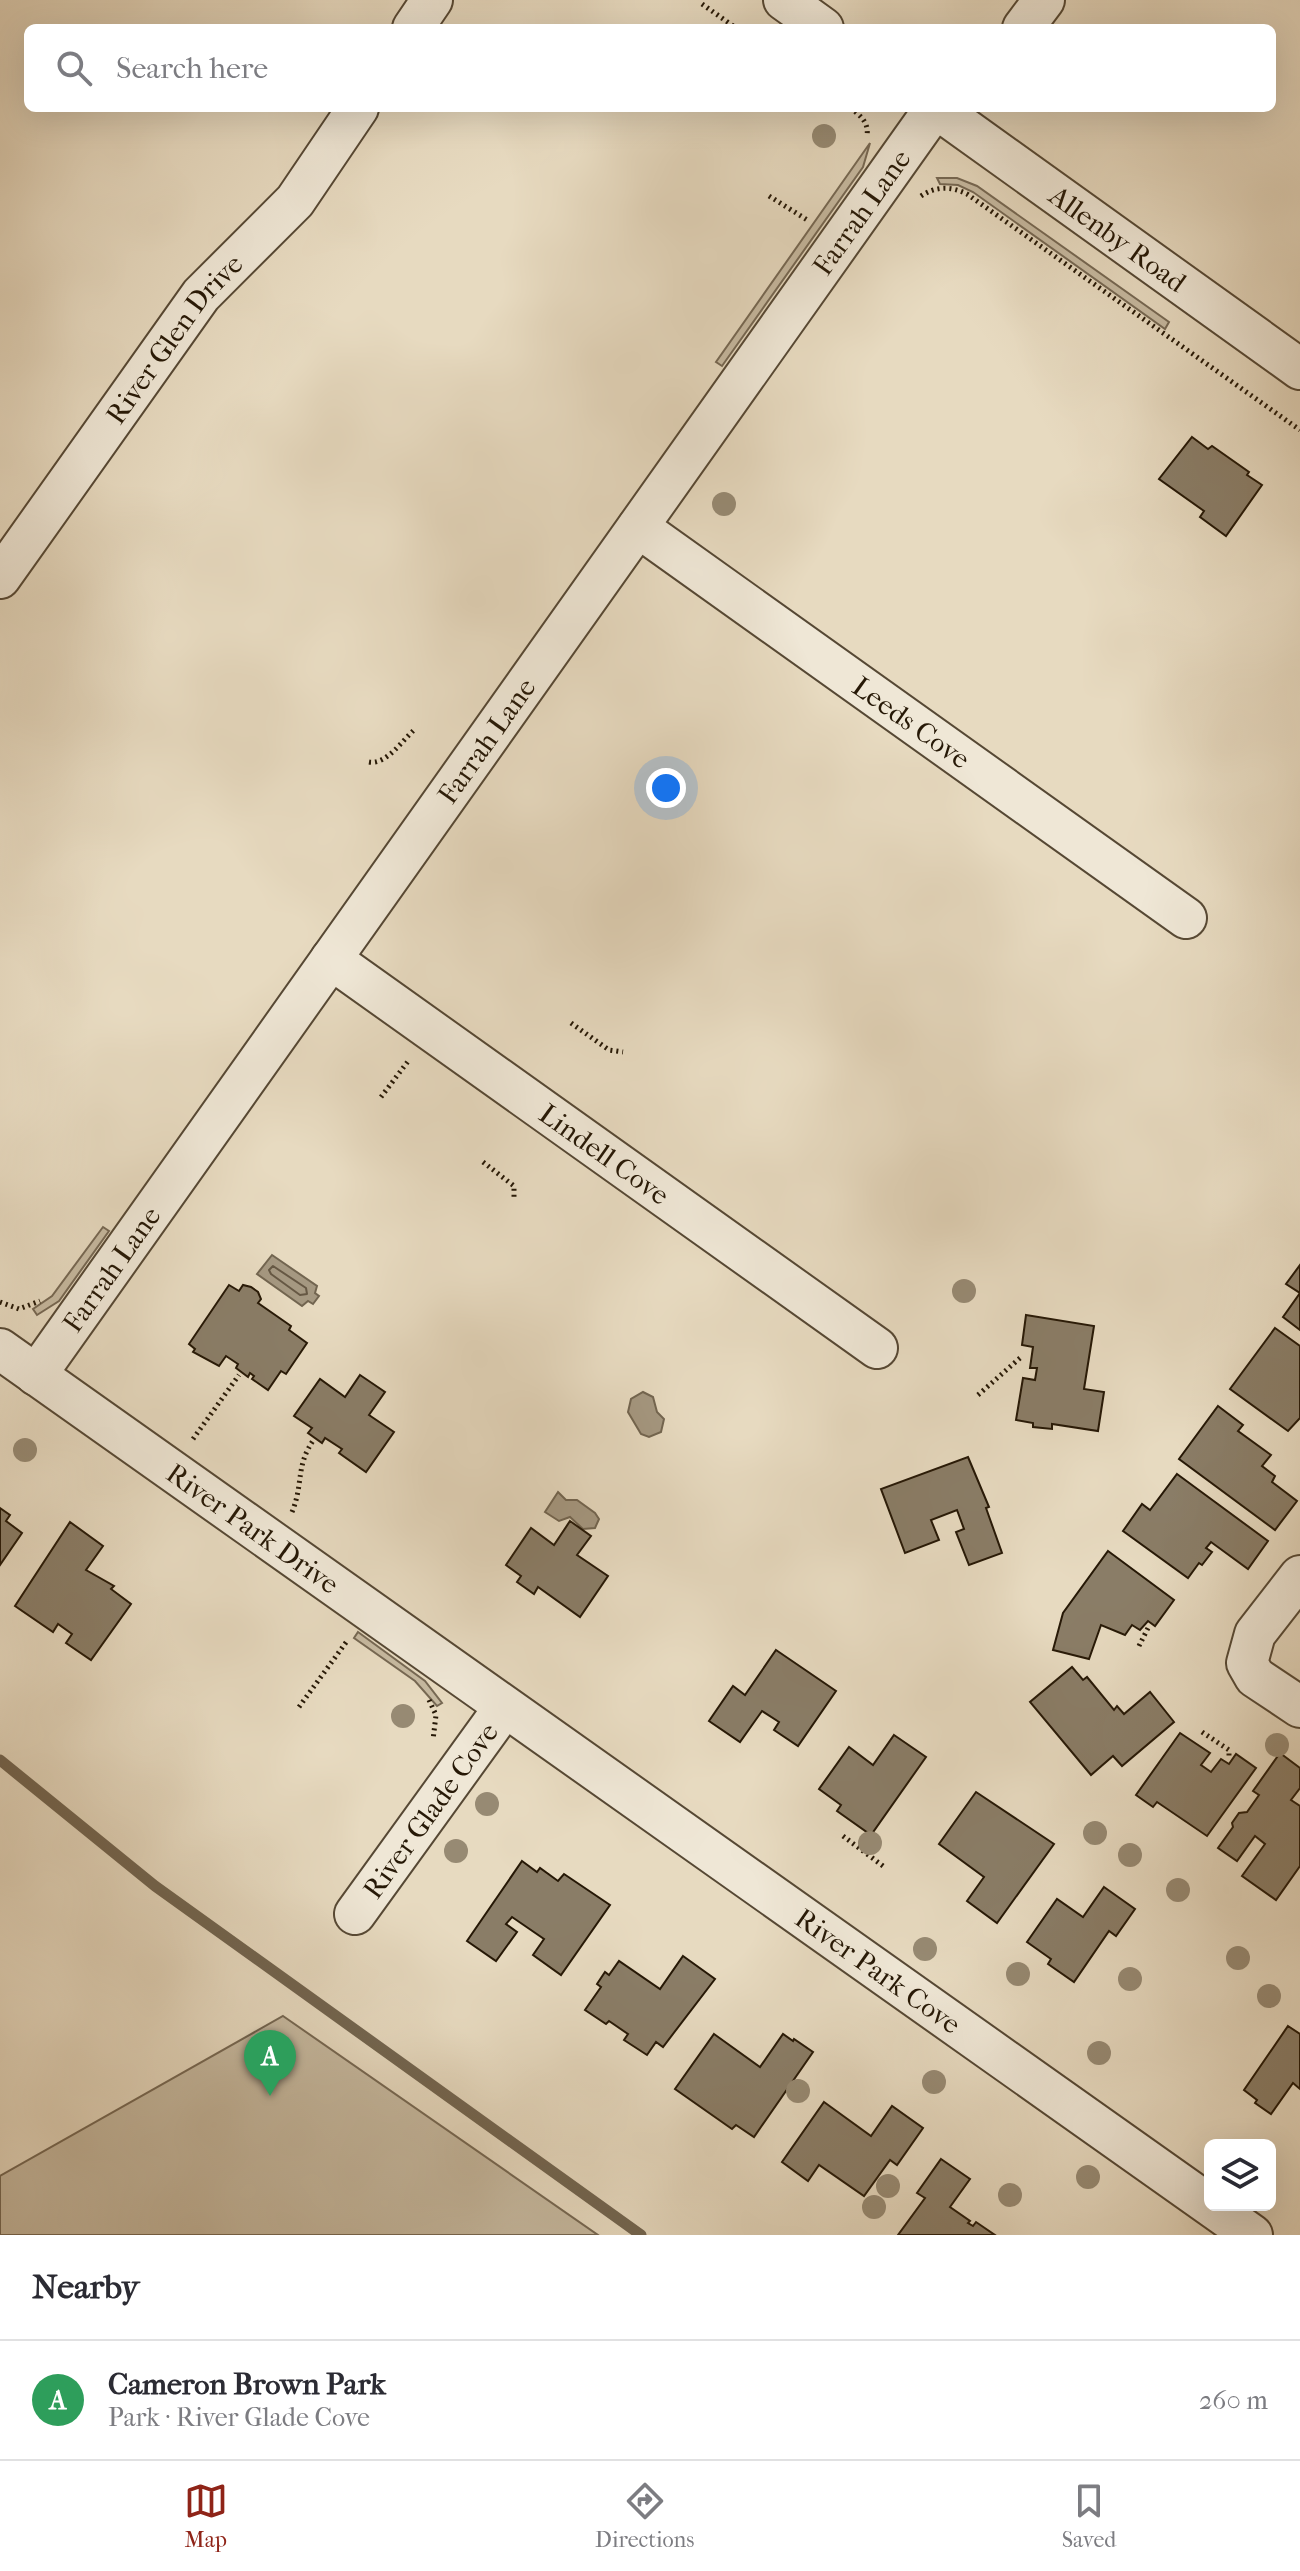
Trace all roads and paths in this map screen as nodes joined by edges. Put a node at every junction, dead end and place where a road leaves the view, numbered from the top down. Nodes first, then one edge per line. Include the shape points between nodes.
1 (432, 0) edge
2 (784, 0) edge
3 (1044, 0) edge
4 (702, 4) dead end
5 (416, 24) edge
6 (730, 24) edge
7 (817, 24) edge
8 (1026, 24) edge
9 (355, 112) edge
10 (945, 112) edge
11 (947, 112) edge
12 (930, 179) dead end
13 (933, 189) junction
14 (769, 196) dead end
15 (917, 199) dead end
16 (803, 217) dead end
17 (1300, 369) edge
18 (1300, 430) edge
19 (638, 527) junction
20 (0, 578) edge
21 (414, 730) dead end
22 (369, 762) dead end
23 (1186, 918) dead end
24 (331, 959) junction
25 (571, 1023) dead end
26 (416, 1050) dead end
27 (623, 1052) dead end
28 (381, 1097) dead end
29 (483, 1162) dead end
30 (514, 1200) dead end
31 (877, 1348) dead end
32 (0, 1349) edge
33 (1020, 1358) dead end
34 (36, 1375) junction
35 (239, 1375) dead end
36 (978, 1395) dead end
37 (315, 1438) dead end
38 (188, 1447) dead end
39 (287, 1519) dead end
40 (1300, 1576) edge
41 (1149, 1626) dead end
42 (354, 1631) dead end
43 (348, 1639) junction
44 (1139, 1646) dead end
45 (360, 1647) dead end
46 (420, 1690) dead end
47 (299, 1707) dead end
48 (1300, 1707) edge
49 (504, 1708) junction
50 (446, 1713) dead end
51 (436, 1715) junction
52 (1202, 1732) dead end
53 (430, 1746) dead end
54 (1229, 1759) dead end
55 (843, 1836) dead end
56 (883, 1866) dead end
57 (355, 1914) dead end
58 (1252, 2235) edge

1 - 5 street
2 - 7 street
3 - 8 street
4 - 6 path
9 - 20 street, River Glen Drive via 295,201 201,295
10 - 19 street, Farrah Lane
11 - 17 street, Allenby Road
12 - 13 path
13 - 15 path
13 - 18 path via 958,189 983,204
14 - 16 path
19 - 23 street, Leeds Cove
19 - 24 street, Farrah Lane
21 - 22 path via 383,760
24 - 31 street, Lindell Cove
24 - 34 street, Farrah Lane
25 - 27 path via 609,1050
26 - 28 path
29 - 30 path via 510,1181
32 - 34 street, River Park Drive
33 - 36 path
34 - 49 street, River Park Drive
35 - 38 path
37 - 39 path via 302,1457 297,1496
40 - 48 street via 1255,1634 1247,1658 1255,1677
41 - 44 path
42 - 43 path
43 - 45 path
43 - 47 path
46 - 51 path
49 - 57 street, River Glade Cove
49 - 58 street, River Park Cove
50 - 51 path
51 - 53 path
52 - 54 path via 1229,1750
55 - 56 path

